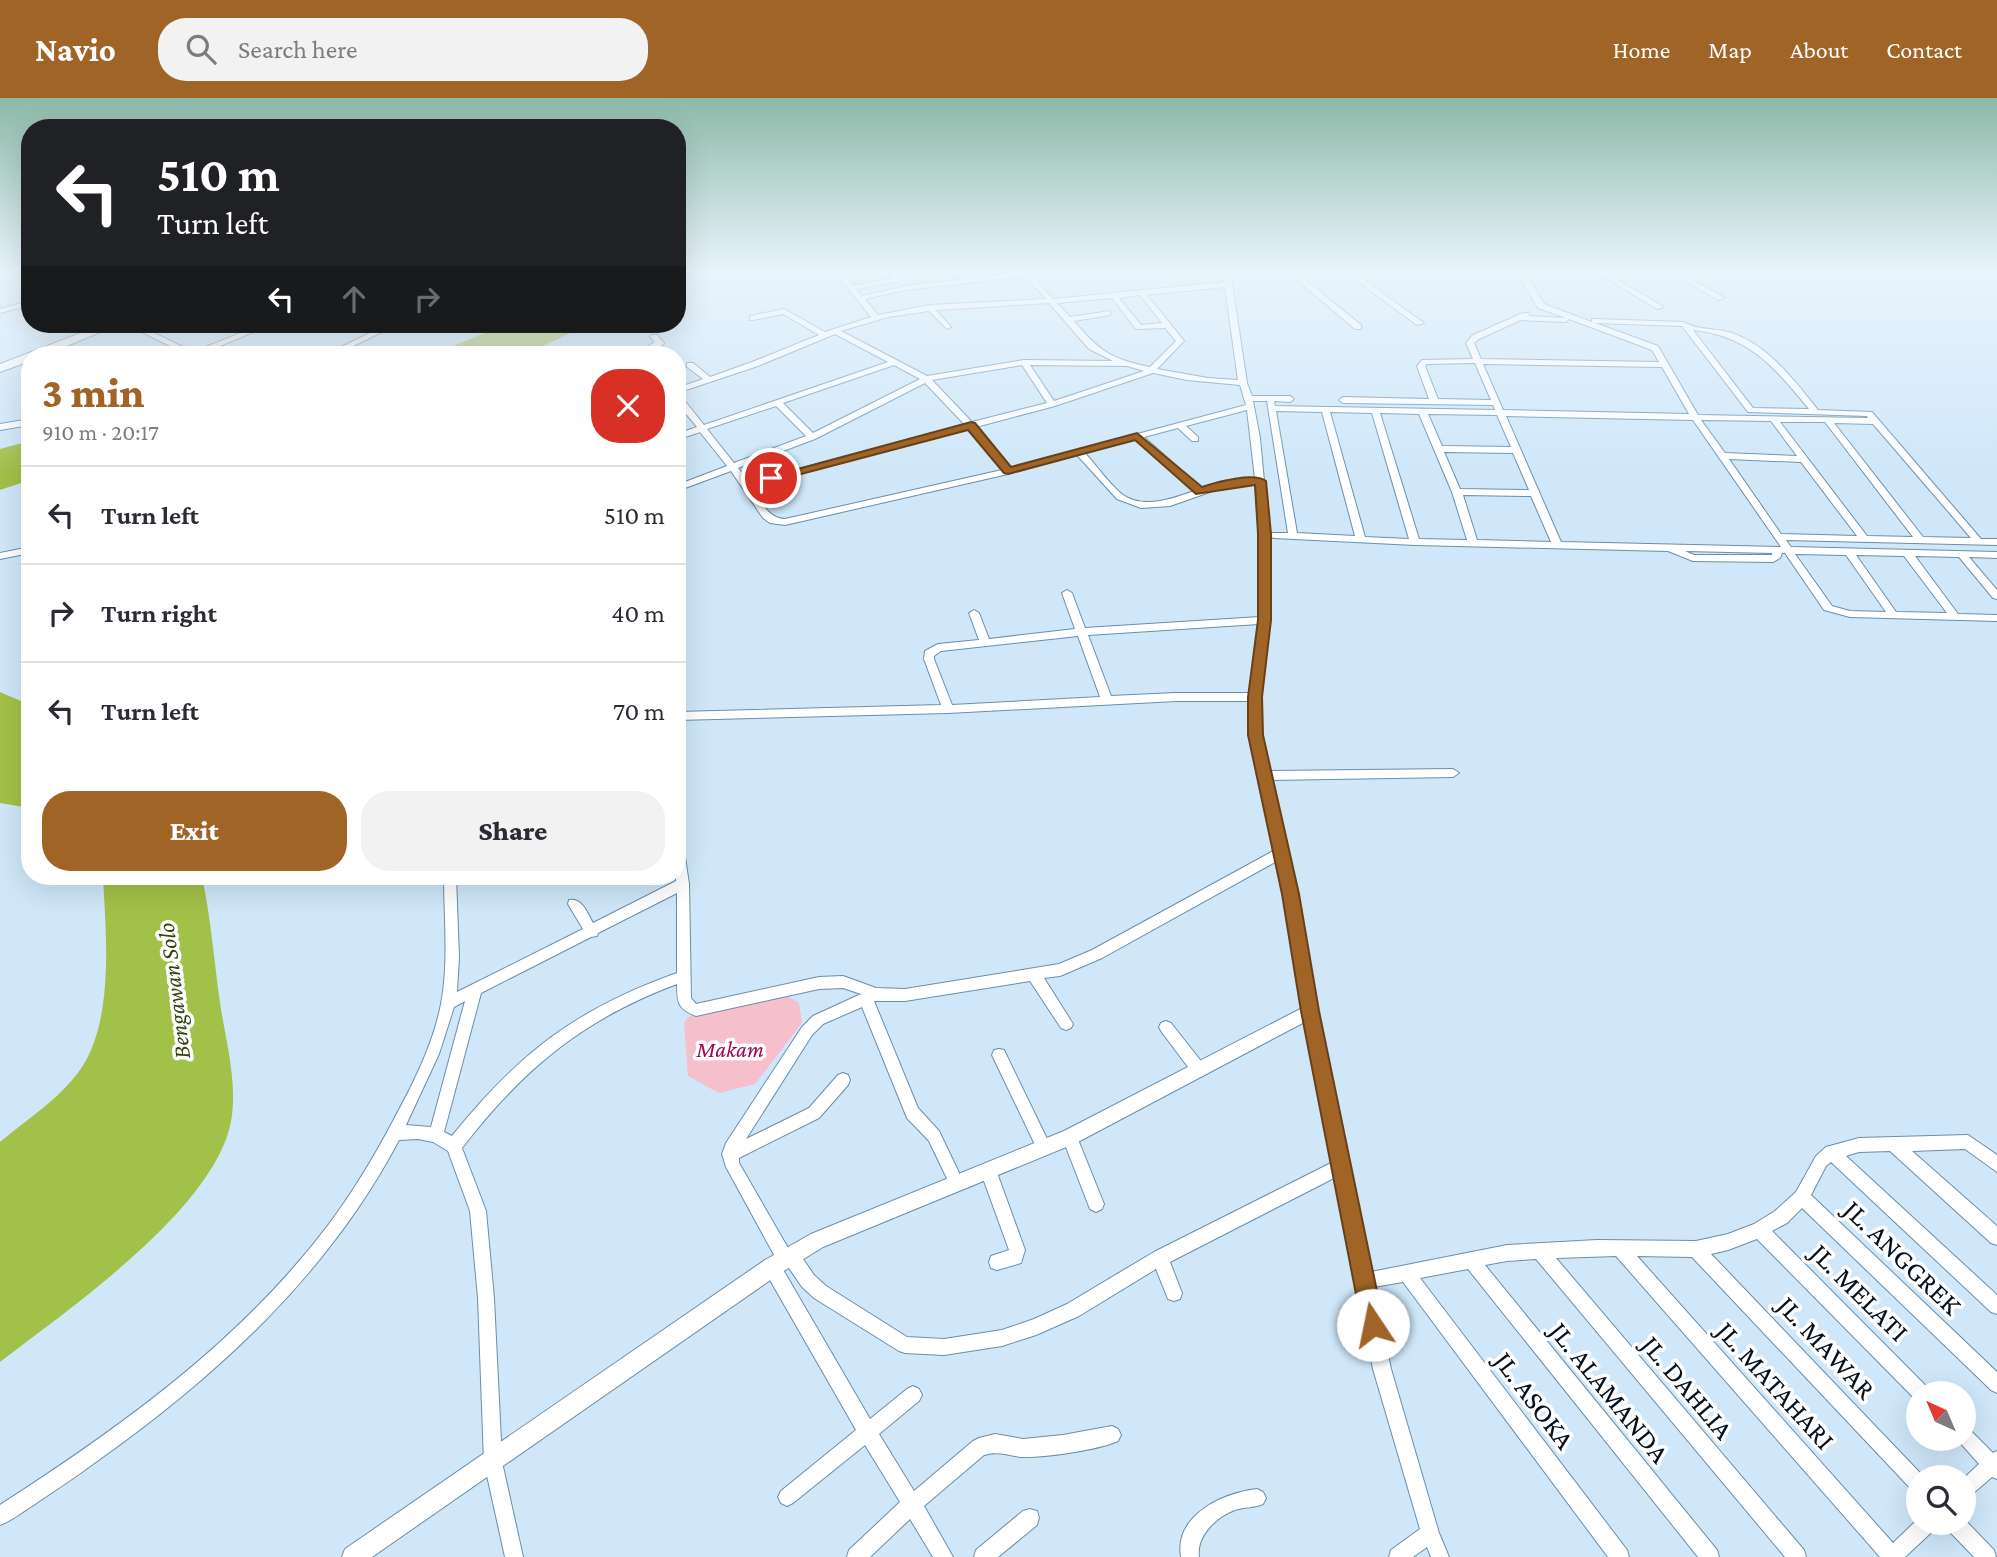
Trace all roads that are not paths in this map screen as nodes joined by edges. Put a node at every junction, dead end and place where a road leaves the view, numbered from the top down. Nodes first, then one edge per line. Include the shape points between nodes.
1 (78, 338) edge
2 (159, 338) edge
3 (234, 338) edge
4 (364, 338) edge
5 (816, 338) edge
6 (848, 338) edge
7 (1085, 338) edge
8 (1180, 338) edge
9 (1236, 338) edge
10 (1477, 338) edge
11 (1631, 338) edge
12 (1695, 338) edge
13 (1734, 338) edge
14 (58, 346) edge
15 (175, 346) edge
16 (215, 346) edge
17 (348, 346) edge
18 (21, 360) edge
19 (1478, 361) junction
20 (1024, 362) junction
21 (893, 363) junction
22 (1125, 364) junction
23 (690, 365) dead end
24 (1664, 365) junction
25 (0, 368) edge
26 (1152, 370) junction
27 (926, 379) junction
28 (709, 380) junction
29 (1243, 383) junction
30 (686, 388) edge
31 (1434, 401) junction
32 (777, 402) junction
33 (1250, 402) junction
34 (1270, 403) junction
35 (1052, 404) junction
36 (1498, 407) junction
37 (686, 408) edge
38 (1325, 408) junction
39 (1375, 410) junction
40 (1422, 411) junction
41 (1815, 411) junction
42 (1754, 415) junction
43 (1695, 417) junction
44 (1774, 420) junction
45 (1828, 421) junction
46 (1875, 421) junction
47 (21, 424) edge
48 (1181, 425) junction
49 (971, 426) junction
50 (0, 427) edge
51 (703, 428) junction
52 (686, 434) edge
53 (812, 436) junction
54 (1137, 436) junction
55 (1195, 439) dead end
56 (1439, 449) junction
57 (1516, 450) junction
58 (1079, 452) junction
59 (1724, 456) junction
60 (1805, 459) junction
61 (732, 467) junction
62 (1008, 471) junction
63 (1260, 481) junction
64 (686, 485) edge
65 (747, 485) junction
66 (1200, 492) junction
67 (1457, 492) junction
68 (1536, 493) junction
69 (1275, 535) dead end
70 (1293, 536) junction
71 (1780, 537) junction
72 (1864, 539) junction
73 (1361, 540) junction
74 (1922, 541) junction
75 (1415, 542) junction
76 (1979, 542) junction
77 (1997, 542) edge
78 (1473, 543) junction
79 (1557, 545) junction
80 (1783, 551) junction
81 (21, 552) edge
82 (1849, 552) junction
83 (1908, 554) junction
84 (1962, 555) junction
85 (1997, 555) edge
86 (0, 556) edge
87 (1067, 593) dead end
88 (1997, 596) edge
89 (974, 612) dead end
90 (1894, 616) junction
91 (1956, 618) junction
92 (1997, 618) edge
93 (1265, 620) junction
94 (1081, 632) junction
95 (985, 642) junction
96 (1255, 697) junction
97 (1107, 700) junction
98 (948, 709) junction
99 (686, 716) edge
100 (1453, 773) dead end
101 (1263, 776) junction
102 (1281, 853) junction
103 (450, 885) edge
104 (681, 885) edge
105 (683, 885) edge
106 (574, 904) dead end
107 (593, 932) junction
108 (684, 975) junction
109 (1035, 976) junction
110 (475, 991) junction
111 (871, 996) junction
112 (448, 1003) junction
113 (1310, 1011) junction
114 (1066, 1024) dead end
115 (1166, 1027) dead end
116 (999, 1055) dead end
117 (1199, 1070) junction
118 (843, 1080) dead end
119 (397, 1133) junction
120 (436, 1135) junction
121 (1070, 1137) junction
122 (1893, 1144) junction
123 (454, 1146) junction
124 (1044, 1148) junction
125 (1830, 1152) junction
126 (730, 1154) junction
127 (1997, 1165) edge
128 (1341, 1166) junction
129 (988, 1170) junction
130 (956, 1182) junction
131 (1802, 1197) junction
132 (1096, 1204) dead end
133 (1759, 1230) junction
134 (1997, 1237) edge
135 (1619, 1248) junction
136 (1696, 1249) junction
137 (1539, 1251) junction
138 (1160, 1258) junction
139 (1470, 1259) junction
140 (783, 1260) junction
141 (997, 1262) dead end
142 (1407, 1274) junction
143 (1364, 1281) junction
144 (1174, 1293) dead end
145 (1997, 1306) edge
146 (1909, 1381) edge
147 (1997, 1384) edge
148 (914, 1395) dead end
149 (867, 1433) junction
150 (1112, 1435) dead end
151 (1976, 1447) edge
152 (493, 1462) junction
153 (1995, 1465) edge
154 (1906, 1471) edge
155 (1976, 1480) edge
156 (787, 1497) dead end
157 (1257, 1498) dead end
158 (911, 1505) junction
159 (0, 1516) edge
160 (1030, 1518) dead end
161 (1430, 1533) junction
162 (1915, 1535) edge
163 (1966, 1535) edge
164 (353, 1557) edge
165 (514, 1557) edge
166 (856, 1557) edge
167 (944, 1557) edge
168 (983, 1557) edge
169 (1190, 1557) edge
170 (1398, 1557) edge
171 (1440, 1557) edge
172 (1620, 1557) edge
173 (1710, 1557) edge
174 (1797, 1557) edge
175 (1892, 1557) edge
176 (1987, 1557) edge

1 - 14 main road
2 - 15 street
3 - 16 street
4 - 17 street
5 - 28 street
6 - 21 street
7 - 22 street via 1097,351
8 - 26 street
9 - 29 street
10 - 19 street via 1471,341
11 - 24 street via 1651,345
12 - 42 street
13 - 41 street via 1760,350
18 - 25 main road
19 - 24 street
19 - 31 street via 1423,363
19 - 36 street
20 - 22 street
20 - 27 street
20 - 35 street
21 - 27 street
21 - 32 street
22 - 26 street
23 - 28 street
24 - 43 street
26 - 29 street
26 - 35 street
27 - 49 street
27 - 53 street
28 - 30 street
29 - 33 street
31 - 34 street
31 - 36 street
32 - 51 street
32 - 53 street
33 - 34 street
33 - 48 street
33 - 63 street
34 - 38 street
34 - 70 street
35 - 49 street
36 - 40 street
36 - 43 street
36 - 57 street
37 - 51 street
38 - 39 street
38 - 73 street
39 - 40 street
39 - 75 street
40 - 56 street
41 - 42 street
41 - 46 street via 1865,412
42 - 43 street
42 - 44 street
43 - 59 street
44 - 45 street
44 - 60 street
45 - 46 street
45 - 74 street
46 - 76 street
47 - 50 street
48 - 54 street
48 - 55 street
49 - 62 street
49 - 65 street
51 - 52 street
51 - 61 street
53 - 61 street
54 - 58 street
54 - 66 street
56 - 57 street
56 - 67 street
57 - 68 street
58 - 62 street
58 - 66 street via 1130,502 1157,505
59 - 60 street
59 - 71 street
60 - 72 street
61 - 64 street
61 - 65 street
62 - 65 street via 785,522 766,516
63 - 66 street via 1223,484
63 - 93 street
67 - 68 street
67 - 78 street
68 - 79 street
69 - 70 street
70 - 73 street
71 - 72 street
71 - 80 street
72 - 74 street
73 - 75 street
74 - 76 street
75 - 78 street
76 - 77 street
78 - 79 street
79 - 80 street via 1669,547 1693,558 1773,559
80 - 82 street
80 - 90 street via 1828,608
81 - 86 street
82 - 83 street
82 - 90 street
83 - 84 street
83 - 91 street
84 - 85 street
84 - 88 street
87 - 94 street
89 - 95 street
90 - 91 street
91 - 92 street
93 - 94 street
93 - 96 street
94 - 95 street
94 - 97 street
95 - 98 street via 943,647 929,654
96 - 97 street
96 - 101 street via 1255,735
97 - 98 street
98 - 99 street
100 - 101 street
101 - 102 street
102 - 109 street via 1097,954
102 - 113 street
103 - 112 street
104 - 107 street
105 - 108 street
106 - 107 street
107 - 110 street
108 - 111 street via 684,1000 696,1010 818,983 856,985
108 - 123 street via 611,1004 542,1049 480,1110
109 - 111 street
109 - 114 street
110 - 112 street
110 - 120 street
111 - 126 street via 818,1020 807,1031
111 - 130 street via 912,1113 938,1141
112 - 119 street via 423,1077
113 - 117 street
113 - 128 street
115 - 117 street
116 - 124 street
117 - 121 street
118 - 126 street via 814,1113
119 - 120 street
119 - 159 street via 321,1248 259,1319 136,1425
120 - 123 street
121 - 124 street
121 - 132 street
122 - 125 street
122 - 127 street via 1968,1142
122 - 134 street
123 - 152 street via 478,1211
124 - 129 street
125 - 131 street
125 - 145 street
126 - 140 street
128 - 138 street
128 - 143 street
129 - 130 street
129 - 141 street via 1017,1250 1015,1257
130 - 140 street via 817,1240
131 - 133 street
131 - 147 street, JL. ANGGREK
133 - 136 street
133 - 146 street, JL. MELATI
135 - 136 street
135 - 137 street
135 - 175 street, JL. MATAHARI
136 - 154 street, JL. MAWAR
137 - 139 street
137 - 174 street, JL. DAHLIA
138 - 140 street via 1036,1327 1002,1338 944,1347 905,1345 820,1292
138 - 144 street
139 - 142 street
139 - 173 street, JL. ALAMANDA
140 - 149 street
140 - 152 street
142 - 143 street
142 - 172 street, JL. ASOKA
143 - 161 street via 1381,1369
148 - 149 street
149 - 156 street
149 - 158 street
150 - 158 street via 1023,1448 988,1444
151 - 153 street
152 - 164 street
152 - 165 street
153 - 155 street
157 - 169 street via 1235,1501 1198,1526 1190,1538
158 - 166 street
158 - 167 street
160 - 168 street
161 - 170 street
161 - 171 street
162 - 175 street
163 - 176 street

